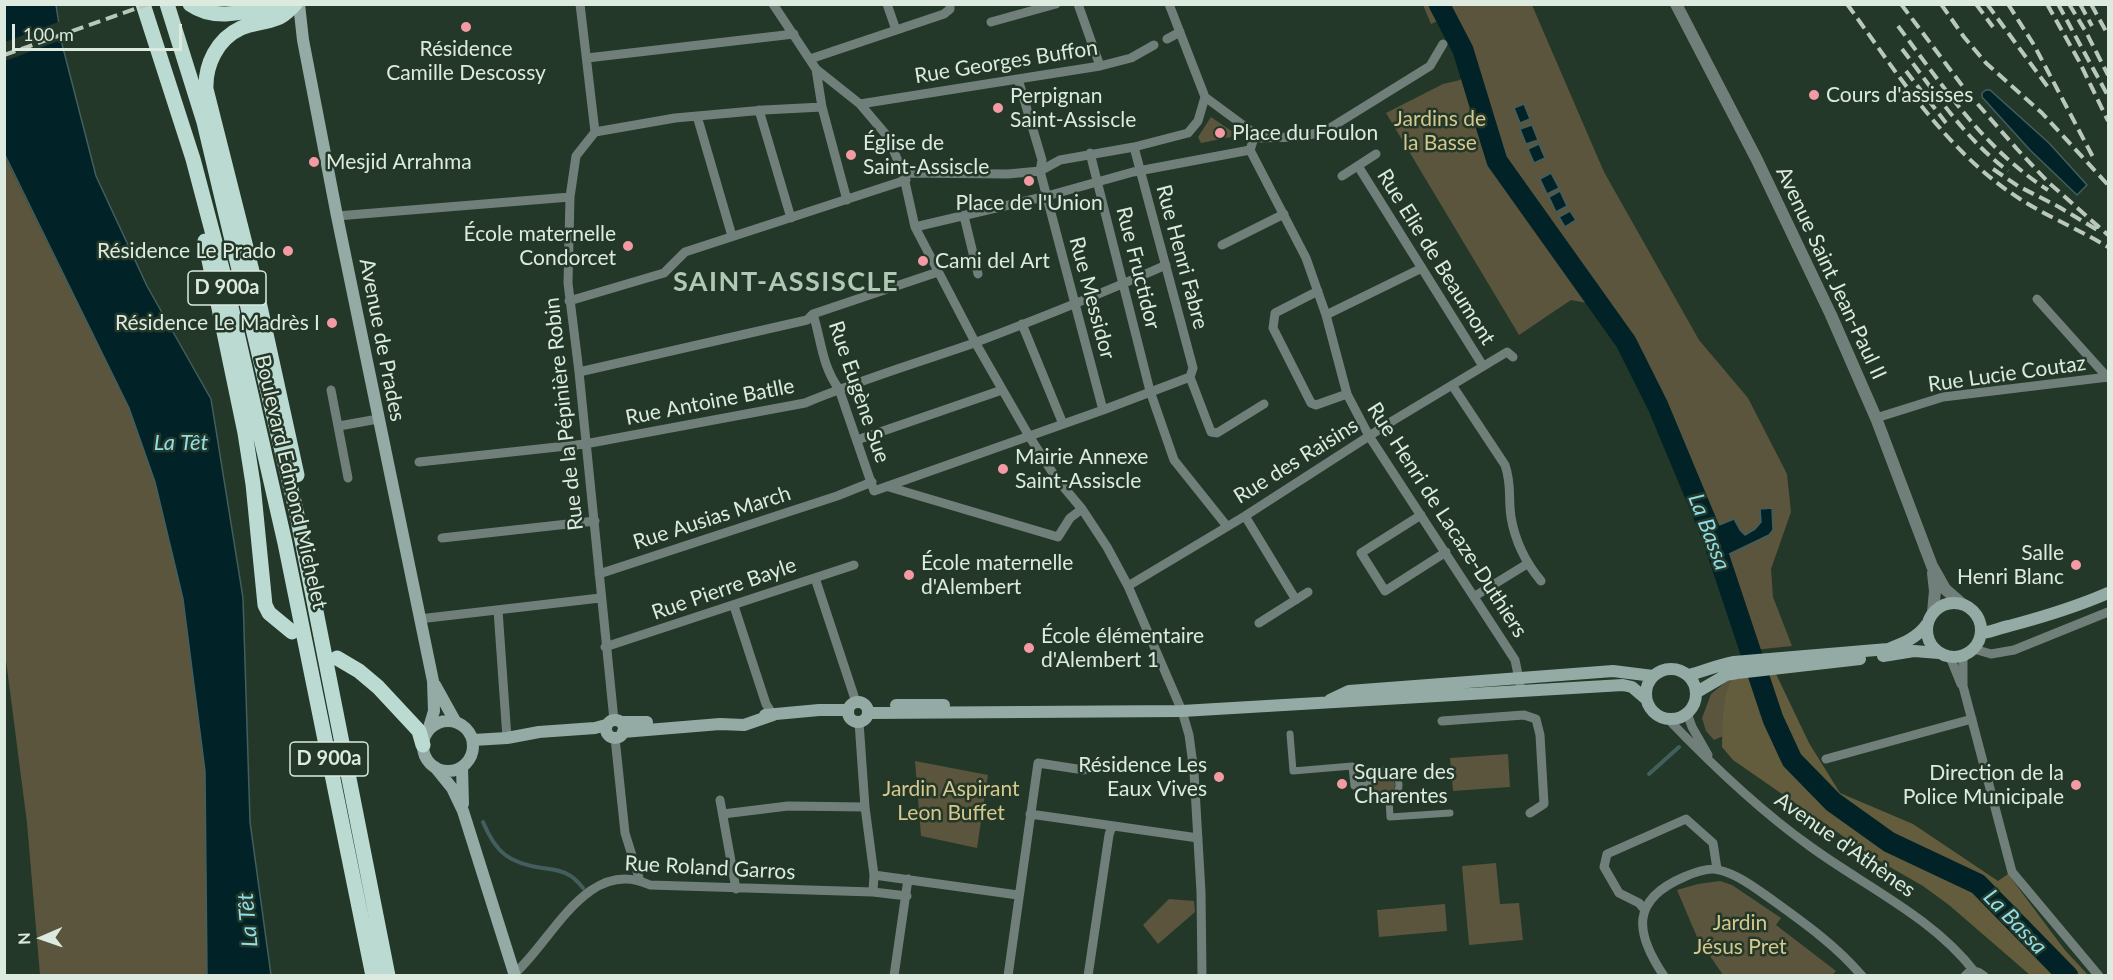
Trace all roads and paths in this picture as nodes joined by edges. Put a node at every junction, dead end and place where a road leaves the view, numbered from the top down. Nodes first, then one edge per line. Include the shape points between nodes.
1 (142, 4) edge
2 (167, 4) edge
3 (190, 4) edge
4 (278, 4) edge
5 (297, 4) edge
6 (580, 4) edge
7 (773, 4) edge
8 (887, 4) edge
9 (950, 4) edge
10 (1056, 4) edge
11 (1078, 4) edge
12 (1169, 4) edge
13 (1676, 4) edge
14 (991, 22) dead end
15 (896, 30) junction
16 (1179, 32) junction
17 (794, 34) junction
18 (152, 38) junction
19 (1167, 39) dead end
20 (1443, 44) dead end
21 (1154, 45) dead end
22 (587, 58) junction
23 (810, 59) junction
24 (1100, 66) junction
25 (816, 69) junction
26 (1018, 79) junction
27 (1205, 97) junction
28 (860, 104) junction
29 (822, 107) junction
30 (759, 110) junction
31 (697, 116) junction
32 (595, 132) junction
33 (1254, 138) junction
34 (1134, 147) junction
35 (1250, 150) junction
36 (1090, 153) junction
37 (1376, 154) dead end
38 (1358, 166) junction
39 (1040, 171) junction
40 (1140, 171) junction
41 (904, 176) junction
42 (1342, 176) dead end
43 (1098, 182) junction
44 (1047, 196) junction
45 (570, 197) junction
46 (847, 200) junction
47 (1284, 214) junction
48 (337, 216) junction
49 (964, 216) junction
50 (791, 218) junction
51 (915, 227) junction
52 (732, 236) junction
53 (1222, 245) dead end
54 (1166, 265) junction
55 (1422, 268) junction
56 (938, 272) junction
57 (978, 274) dead end
58 (1123, 284) junction
59 (1318, 291) junction
60 (2037, 299) dead end
61 (569, 301) junction
62 (1074, 303) junction
63 (813, 314) junction
64 (1326, 315) junction
65 (1022, 324) junction
66 (975, 342) junction
67 (1513, 357) dead end
68 (1483, 366) junction
69 (579, 372) junction
70 (1190, 377) junction
71 (2108, 378) edge
72 (1452, 385) junction
73 (839, 389) junction
74 (331, 390) dead end
75 (1002, 390) junction
76 (1150, 391) junction
77 (1347, 394) junction
78 (1264, 404) dead end
79 (1103, 410) junction
80 (1876, 418) junction
81 (378, 419) junction
82 (1063, 424) junction
83 (339, 426) junction
84 (245, 433) junction
85 (1029, 436) junction
86 (1369, 436) junction
87 (857, 440) junction
88 (261, 444) junction
89 (585, 444) junction
90 (419, 462) dead end
91 (348, 478) dead end
92 (872, 483) junction
93 (889, 487) junction
94 (1082, 509) junction
95 (296, 510) junction
96 (1421, 515) junction
97 (1245, 516) junction
98 (595, 521) junction
99 (1226, 525) junction
100 (442, 538) dead end
101 (1446, 552) junction
102 (1527, 564) junction
103 (854, 566) dead end
104 (1932, 566) junction
105 (599, 574) junction
106 (815, 578) junction
107 (1541, 581) dead end
108 (1128, 586) junction
109 (1308, 591) dead end
110 (2109, 593) edge
111 (1475, 597) junction
112 (600, 598) junction
113 (1296, 600) junction
114 (1961, 603) junction
115 (734, 606) junction
116 (498, 610) junction
117 (1933, 612) junction
118 (2109, 612) edge
119 (419, 619) junction
120 (1980, 620) junction
121 (1259, 623) dead end
122 (1927, 624) junction
123 (2009, 626) junction
124 (292, 632) dead end
125 (1982, 633) junction
126 (605, 647) junction
127 (1974, 649) junction
128 (1950, 655) junction
129 (337, 658) dead end
130 (1773, 663) junction
131 (1736, 667) junction
132 (1689, 675) junction
133 (1653, 676) junction
134 (1520, 678) junction
135 (433, 681) junction
136 (1519, 692) junction
137 (1697, 692) junction
138 (1646, 699) junction
139 (1325, 702) junction
140 (858, 711) junction
141 (1182, 711) junction
142 (1687, 713) junction
143 (773, 715) junction
144 (1668, 719) junction
145 (1972, 719) junction
146 (454, 721) junction
147 (1442, 721) dead end
148 (614, 728) junction
149 (428, 730) junction
150 (1290, 734) dead end
151 (507, 738) junction
152 (473, 740) junction
153 (423, 746) junction
154 (1826, 759) dead end
155 (1713, 762) junction
156 (435, 767) junction
157 (462, 767) junction
158 (1084, 770) dead end
159 (1370, 785) junction
160 (1389, 799) junction
161 (720, 800) dead end
162 (865, 807) junction
163 (463, 812) junction
164 (1450, 813) dead end
165 (1530, 813) dead end
166 (723, 814) junction
167 (1030, 814) junction
168 (1112, 826) junction
169 (1198, 838) junction
170 (1717, 869) junction
171 (874, 875) junction
172 (908, 879) junction
173 (640, 880) junction
174 (736, 889) junction
175 (873, 892) junction
176 (1018, 895) junction
177 (907, 896) junction
178 (1645, 910) junction
179 (1972, 974) edge
180 (373, 975) edge
181 (388, 975) edge
182 (514, 975) edge
183 (894, 975) edge
184 (1008, 975) edge
185 (1088, 975) edge
186 (1202, 975) edge
187 (1664, 975) edge
188 (1862, 975) edge
189 (2099, 975) edge

1 - 18 highway, Boulevard Edmond Michelet / D 900a
2 - 95 highway, Boulevard Edmond Michelet / D 900a via 204,122
3 - 4 highway via 219,15
5 - 48 main road, Avenue de Prades
5 - 95 highway via 279,18 240,28 227,38 218,46 205,75 297,471
6 - 22 street
7 - 17 street
8 - 15 street
9 - 15 street via 944,14
10 - 14 street
11 - 24 street
12 - 16 street
13 - 80 street, Avenue Saint Jean-Paul II via 1779,204
15 - 23 street
16 - 19 street
16 - 27 street
17 - 22 street
17 - 23 street
18 - 84 highway via 199,212
18 - 88 highway, Boulevard Edmond Michelet / D 900a via 194,159
20 - 33 street via 1430,66 1330,128 1295,138
21 - 24 street, Rue Georges Buffon via 1131,58
22 - 32 street
23 - 25 street
24 - 26 street, Rue Georges Buffon
25 - 28 street
25 - 29 street
26 - 28 street, Rue Georges Buffon
26 - 39 street via 1042,160
27 - 33 street via 1251,130
27 - 34 street via 1198,121 1188,133
28 - 41 street via 888,137
29 - 30 street
29 - 46 street
30 - 31 street
30 - 50 street
31 - 32 street
31 - 52 street
32 - 45 street, Rue de la Pépinière Robin via 576,156
33 - 35 street
34 - 36 street
34 - 40 street, Rue Henri Fabre
35 - 40 street
35 - 47 street, Rue Henri de Lacaze-Duthiers
36 - 39 street via 1060,160
36 - 43 street, Rue Fructidor
37 - 38 street, Rue Elie de Beaumont
38 - 42 street, Rue Elie de Beaumont
38 - 55 street, Rue Elie de Beaumont
39 - 41 street
39 - 44 street
40 - 43 street
40 - 54 street, Rue Henri Fabre
41 - 46 street
41 - 51 street
43 - 44 street
43 - 58 street, Rue Fructidor
44 - 49 street
44 - 62 street, Rue Messidor
45 - 48 street
45 - 61 street, Rue de la Pépinière Robin
46 - 50 street
47 - 53 street
47 - 59 street, Rue Henri de Lacaze-Duthiers
48 - 81 main road, Avenue de Prades
49 - 51 street
49 - 57 street
50 - 52 street
51 - 56 street
52 - 61 street via 685,252 664,273
54 - 58 street, Rue Antoine Batlle
54 - 70 street, Rue Henri Fabre via 1193,369
55 - 64 street
55 - 68 street, Rue Elie de Beaumont
56 - 63 street
56 - 66 street
58 - 62 street, Rue Antoine Batlle
58 - 76 street, Rue Fructidor
59 - 64 street, Rue Henri de Lacaze-Duthiers
59 - 77 street via 1275,313 1273,328 1311,402 1316,405
60 - 71 street
61 - 69 street, Rue de la Pépinière Robin
62 - 65 street, Rue Antoine Batlle
62 - 79 street, Rue Messidor
63 - 69 street via 807,320 783,326
63 - 73 street, Rue Eugène Sue via 819,344
64 - 77 street, Rue Henri de Lacaze-Duthiers
65 - 66 street, Rue Antoine Batlle
65 - 82 street
66 - 73 street, Rue Antoine Batlle
66 - 75 street
67 - 68 street, Rue des Raisins via 1507,352
68 - 72 street, Rue des Raisins
69 - 89 street, Rue de la Pépinière Robin
70 - 76 street
70 - 78 street, Rue Henri Fabre via 1211,432
71 - 80 street, Rue Lucie Coutaz via 1943,397
72 - 86 street, Rue des Raisins
72 - 102 street via 1510,479 1511,517
73 - 87 street, Rue Eugène Sue
73 - 89 street, Rue Antoine Batlle via 805,403
74 - 83 street
75 - 85 street
75 - 87 street
76 - 79 street
76 - 99 street, Rue Fructidor via 1174,460
77 - 86 street, Rue Henri de Lacaze-Duthiers
79 - 82 street
80 - 104 street, Avenue Saint Jean-Paul II
81 - 83 street
81 - 119 main road, Avenue de Prades
82 - 85 street
83 - 91 street
84 - 88 highway
84 - 124 highway via 266,605 269,613
85 - 93 street
85 - 94 street
86 - 96 street, Rue Henri de Lacaze-Duthiers
86 - 97 street, Rue des Raisins
87 - 92 street, Rue Eugène Sue
88 - 180 highway, Boulevard Edmond Michelet / D 900a via 285,543
89 - 90 street, Rue Antoine Batlle
89 - 98 street, Rue de la Pépinière Robin
92 - 93 street via 874,491
92 - 105 street, Rue Ausias March
93 - 94 street via 1058,537 1070,518
94 - 108 street
95 - 181 highway, Boulevard Edmond Michelet / D 900a
96 - 101 street, Rue Henri de Lacaze-Duthiers
96 - 101 street via 1361,553 1385,591
97 - 99 street, Rue des Raisins
97 - 113 street
98 - 100 street
98 - 105 street, Rue de la Pépinière Robin
99 - 108 street, Rue des Raisins
101 - 111 street, Rue Henri de Lacaze-Duthiers
102 - 107 street
102 - 111 street
103 - 106 street, Rue Pierre Bayle
104 - 114 street via 1945,589
104 - 117 street
105 - 112 street, Rue de la Pépinière Robin
106 - 115 street, Rue Pierre Bayle
106 - 140 street
108 - 141 street
109 - 113 street
110 - 123 main road
111 - 134 street, Rue Henri de Lacaze-Duthiers via 1515,660
112 - 116 street
112 - 126 street, Rue de la Pépinière Robin
113 - 121 street
114 - 117 main road via 1946,603
114 - 120 main road
115 - 126 street, Rue Pierre Bayle
115 - 143 street
116 - 119 street
116 - 151 street
117 - 122 main road
118 - 127 street via 2014,650 1991,654
119 - 135 main road, Avenue de Prades
120 - 123 main road
120 - 125 main road
122 - 128 main road via 1929,640
122 - 130 main road via 1909,641 1888,649
123 - 125 main road
125 - 127 main road
126 - 148 street, Rue de la Pépinière Robin
127 - 128 main road
128 - 130 main road via 1914,651
128 - 145 street
129 - 153 highway via 385,694 419,731
130 - 131 main road
131 - 132 main road via 1717,665
131 - 137 main road
132 - 133 main road via 1666,668
132 - 137 main road
133 - 134 main road via 1613,671
133 - 138 main road
134 - 136 street
134 - 139 main road via 1349,691
135 - 146 main road, Avenue de Prades
135 - 149 main road, Avenue de Prades via 434,711
136 - 138 main road via 1623,685
136 - 139 main road
137 - 142 main road
138 - 144 main road via 1654,712
139 - 141 main road
140 - 141 main road via 944,705 968,712
140 - 143 main road via 837,718 799,713
140 - 162 street
141 - 169 street via 1189,735
142 - 144 main road
142 - 155 street, Avenue d'Athènes
143 - 148 main road via 744,724 681,727 652,722
144 - 155 street, Avenue d'Athènes
145 - 154 street
145 - 189 street via 2012,872
146 - 149 main road via 440,722
146 - 152 main road via 467,728
147 - 165 street via 1524,715 1536,719 1544,804
148 - 151 main road via 585,734 560,730
148 - 173 street, Rue de la Pépinière Robin via 625,832
149 - 153 main road
150 - 159 street via 1293,771 1352,766 1354,786
151 - 152 main road
152 - 157 main road via 472,753
153 - 156 main road
155 - 179 street, Avenue d'Athènes via 1780,824 1924,922 1960,953
156 - 157 main road via 449,771
156 - 163 main road via 452,788
157 - 163 main road
158 - 167 street via 1038,763
159 - 160 street via 1376,797
159 - 160 street via 1376,774 1394,773 1399,785 1397,793
160 - 164 street via 1390,817
161 - 166 street
162 - 166 street via 788,806
162 - 171 street
163 - 182 main road
166 - 174 street
167 - 168 street
167 - 176 street
168 - 169 street
168 - 185 street
169 - 186 street
170 - 178 street via 1690,874 1668,884 1653,896
170 - 178 street via 1713,843 1686,819 1607,854 1604,867 1620,893
170 - 188 street via 1742,879 1806,924
171 - 172 street
171 - 175 street
172 - 176 street
172 - 177 street
173 - 174 street, Rue Roland Garros via 650,885
173 - 182 street, Rue Roland Garros via 615,880 573,905
174 - 175 street, Rue Roland Garros
175 - 177 street, Rue Roland Garros
176 - 184 street
177 - 183 street
178 - 187 street via 1643,939

